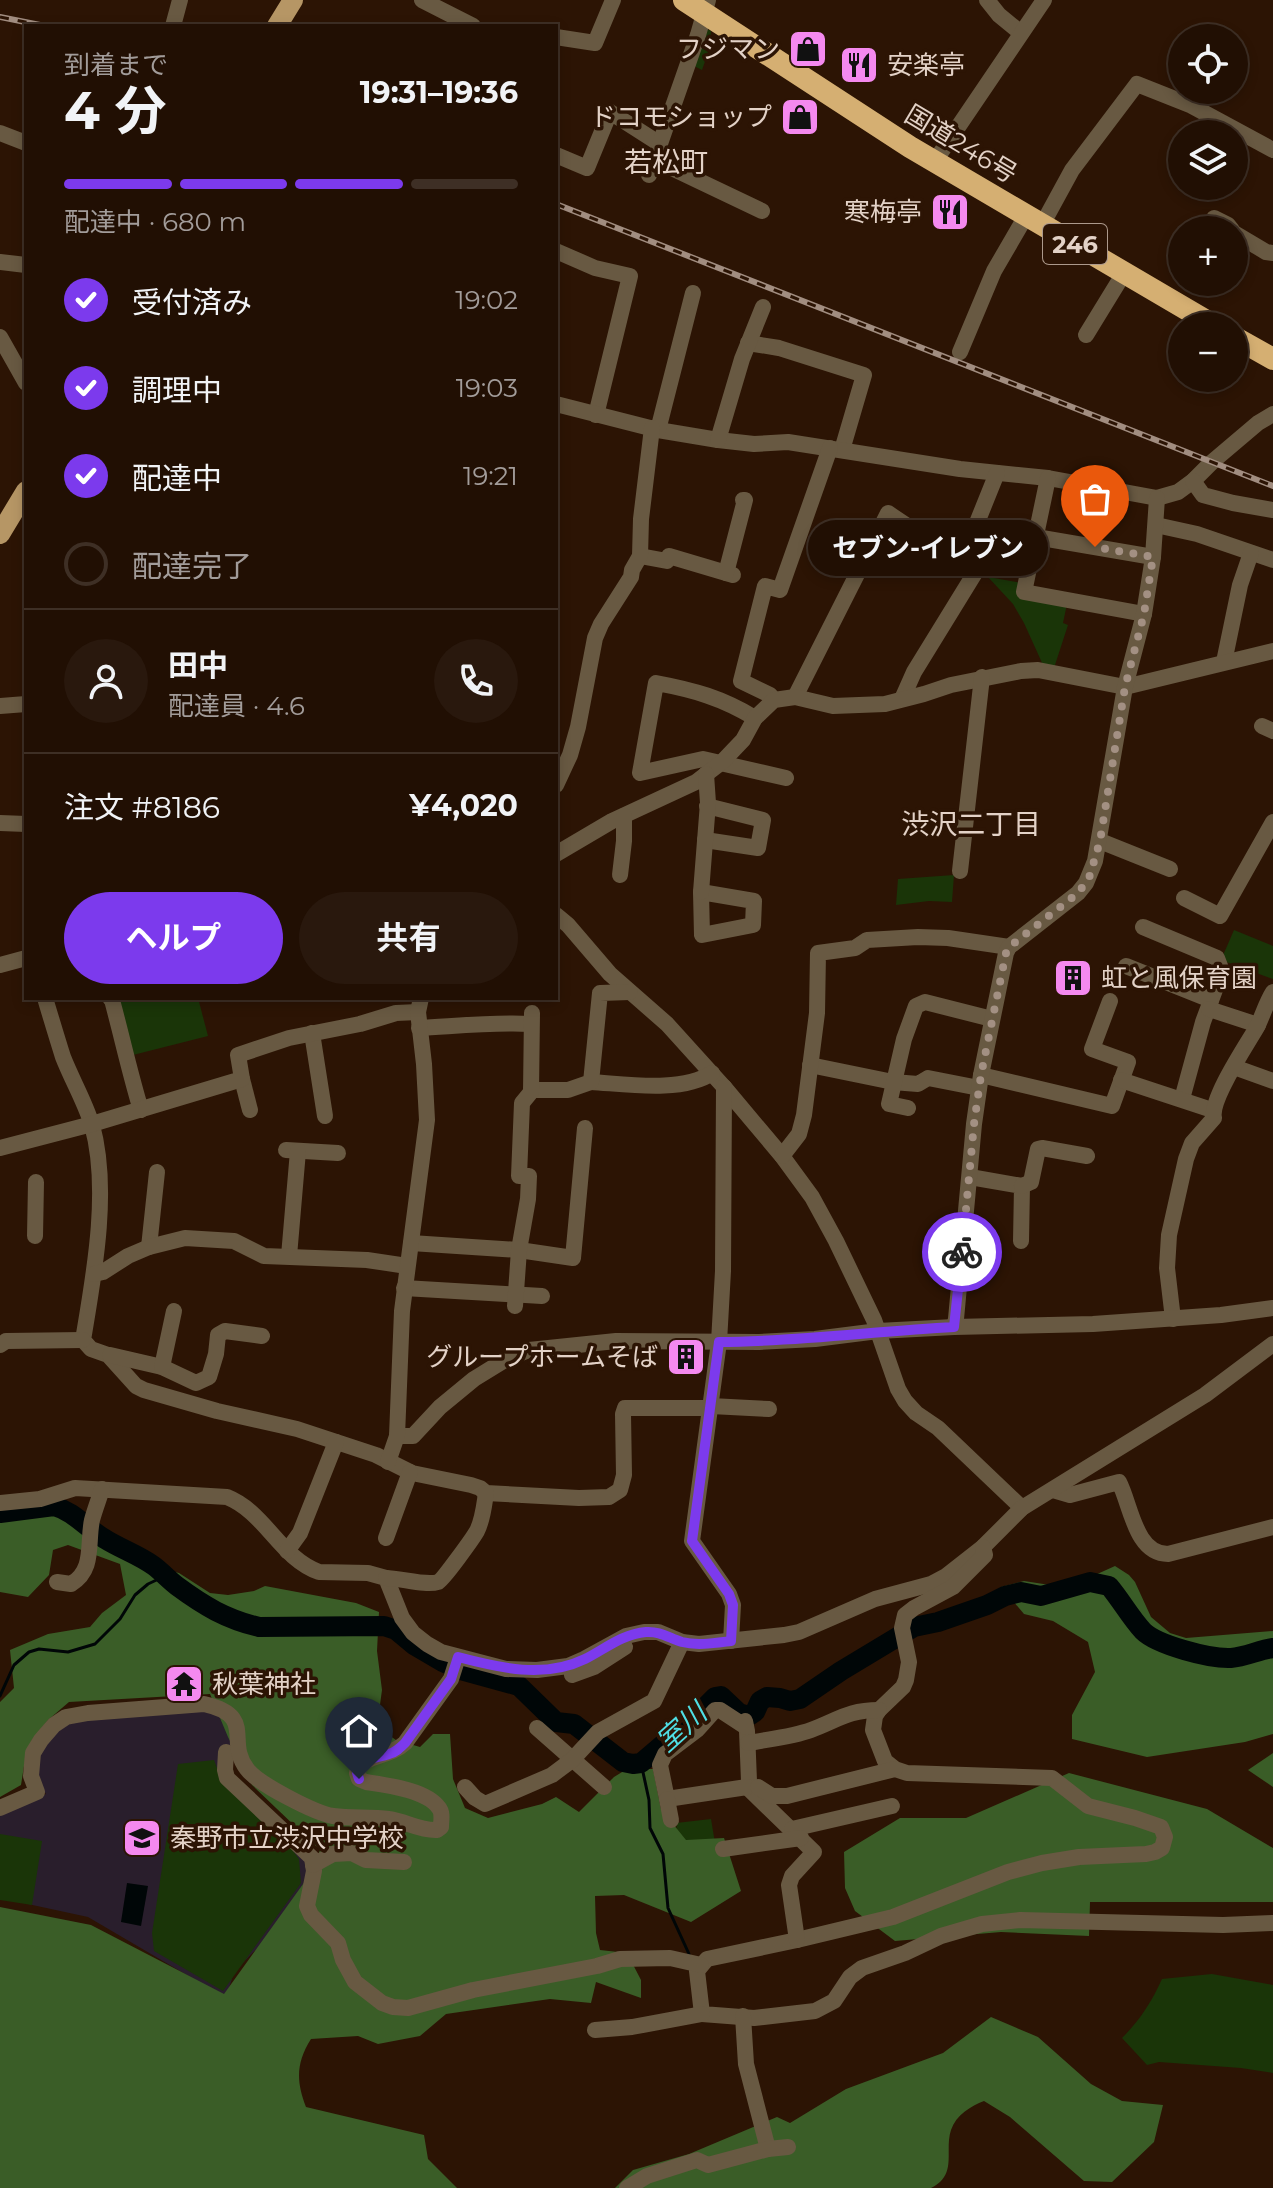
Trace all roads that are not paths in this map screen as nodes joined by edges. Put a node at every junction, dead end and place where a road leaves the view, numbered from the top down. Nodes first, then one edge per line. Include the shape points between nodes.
1 (180, 0) edge
2 (293, 0) edge
3 (422, 0) edge
4 (613, 0) edge
5 (684, 0) edge
6 (987, 0) edge
7 (1044, 0) edge
8 (706, 6) edge
9 (174, 24) edge
10 (278, 24) edge
11 (469, 24) edge
12 (1021, 33) junction
13 (558, 37) edge
14 (5, 132) edge
15 (24, 142) edge
16 (1273, 150) edge
17 (0, 152) edge
18 (558, 156) edge
19 (655, 160) junction
20 (935, 161) junction
21 (762, 211) dead end
22 (1034, 221) junction
23 (1248, 241) edge
24 (558, 252) edge
25 (1273, 253) edge
26 (0, 262) edge
27 (24, 265) edge
28 (1124, 273) junction
29 (693, 293) dead end
30 (763, 307) dead end
31 (1191, 312) edge
32 (1086, 335) dead end
33 (0, 337) edge
34 (748, 343) junction
35 (1248, 345) edge
36 (960, 352) dead end
37 (1273, 359) edge
38 (24, 379) edge
39 (558, 405) edge
40 (1273, 414) edge
41 (596, 415) junction
42 (655, 429) junction
43 (718, 440) junction
44 (836, 449) junction
45 (997, 473) junction
46 (1048, 478) junction
47 (1193, 481) junction
48 (24, 494) edge
49 (1157, 498) junction
50 (743, 500) dead end
51 (1273, 510) edge
52 (1156, 525) junction
53 (0, 534) edge
54 (1036, 537) junction
55 (1251, 553) junction
56 (964, 555) junction
57 (640, 556) junction
58 (1153, 557) junction
59 (1273, 560) edge
60 (1144, 614) junction
61 (1273, 651) edge
62 (1224, 662) junction
63 (982, 677) junction
64 (1125, 687) junction
65 (795, 697) junction
66 (902, 699) junction
67 (774, 700) junction
68 (24, 704) edge
69 (0, 706) edge
70 (755, 718) junction
71 (722, 762) junction
72 (706, 774) junction
73 (558, 775) edge
74 (786, 778) dead end
75 (707, 806) junction
76 (624, 816) junction
77 (1273, 822) edge
78 (0, 823) edge
79 (24, 824) edge
80 (705, 840) junction
81 (1100, 841) junction
82 (558, 853) edge
83 (1170, 869) dead end
84 (960, 871) dead end
85 (620, 875) dead end
86 (701, 892) dead end
87 (1184, 898) dead end
88 (558, 917) edge
89 (1143, 927) dead end
90 (1009, 947) junction
91 (24, 959) edge
92 (0, 965) edge
93 (1126, 966) dead end
94 (630, 992) junction
95 (1273, 992) edge
96 (46, 1000) edge
97 (112, 1000) edge
98 (1110, 1001) dead end
99 (1210, 1004) junction
100 (419, 1013) edge
101 (992, 1019) junction
102 (1263, 1024) edge
103 (312, 1033) junction
104 (810, 1065) junction
105 (1234, 1067) junction
106 (712, 1073) junction
107 (242, 1079) junction
108 (1121, 1080) junction
109 (1273, 1081) edge
110 (591, 1082) junction
111 (893, 1082) junction
112 (980, 1082) junction
113 (724, 1087) junction
114 (531, 1090) junction
115 (1182, 1099) junction
116 (908, 1108) dead end
117 (141, 1110) junction
118 (250, 1110) dead end
119 (1212, 1110) junction
120 (325, 1116) dead end
121 (92, 1124) junction
122 (585, 1128) dead end
123 (0, 1148) edge
124 (338, 1153) dead end
125 (782, 1156) junction
126 (1087, 1156) dead end
127 (157, 1172) dead end
128 (970, 1177) junction
129 (36, 1182) dead end
130 (1022, 1186) junction
131 (35, 1236) dead end
132 (1021, 1241) dead end
133 (411, 1243) junction
134 (149, 1247) junction
135 (519, 1250) junction
136 (289, 1256) junction
137 (573, 1258) junction
138 (591, 1263) dead end
139 (407, 1266) junction
140 (94, 1274) junction
141 (404, 1288) junction
142 (542, 1296) dead end
143 (515, 1300) junction
144 (1273, 1308) edge
145 (174, 1311) dead end
146 (1173, 1319) junction
147 (954, 1327) junction
148 (878, 1331) junction
149 (262, 1336) dead end
150 (83, 1340) junction
151 (719, 1342) junction
152 (1273, 1344) edge
153 (0, 1345) edge
154 (108, 1355) junction
155 (162, 1367) junction
156 (710, 1407) junction
157 (769, 1409) dead end
158 (397, 1436) junction
159 (336, 1442) junction
160 (388, 1462) junction
161 (410, 1472) junction
162 (102, 1489) junction
163 (1053, 1490) junction
164 (486, 1493) junction
165 (0, 1503) edge
166 (1022, 1508) junction
167 (1273, 1527) edge
168 (386, 1538) dead end
169 (983, 1547) junction
170 (287, 1551) junction
171 (386, 1578) junction
172 (57, 1582) dead end
173 (731, 1641) junction
174 (681, 1644) junction
175 (457, 1660) junction
176 (879, 1710) junction
177 (537, 1728) dead end
178 (746, 1730) junction
179 (227, 1752) junction
180 (572, 1760) junction
181 (895, 1769) junction
182 (748, 1784) junction
183 (465, 1787) dead end
184 (604, 1787) dead end
185 (667, 1799) junction
186 (892, 1806) dead end
187 (0, 1808) edge
188 (671, 1820) dead end
189 (796, 1833) junction
190 (723, 1849) dead end
191 (404, 1862) dead end
192 (313, 1865) junction
193 (1273, 1923) edge
194 (797, 1940) junction
195 (701, 1965) junction
196 (702, 2014) junction
197 (743, 2016) junction
198 (595, 2030) dead end
199 (788, 2147) dead end
200 (768, 2149) junction
201 (627, 2188) edge

1 - 9 street
2 - 10 main road
3 - 11 street
4 - 13 street via 595,43
5 - 8 highway, 国道246号 / 246
6 - 12 street
7 - 12 street
8 - 19 street
8 - 20 highway, 国道246号 / 246
12 - 20 street
14 - 15 street
14 - 17 street
16 - 22 street via 1190,105 1137,84
18 - 19 street via 587,168 610,112
19 - 21 street
20 - 22 highway, 国道246号 / 246
22 - 28 highway, 国道246号 / 246
22 - 36 street via 994,271
23 - 25 street
24 - 41 street via 630,276
26 - 27 street
28 - 31 highway, 国道246号 / 246
28 - 32 street
29 - 42 street
30 - 34 street
33 - 38 street
34 - 43 street
34 - 44 street via 864,375
35 - 37 highway
39 - 41 street
40 - 47 street
41 - 42 street
42 - 43 street
42 - 57 street
43 - 44 street
44 - 45 street
44 - 67 street via 780,590 765,586 745,661 741,681
45 - 46 street
45 - 56 street
46 - 49 street
46 - 54 street
47 - 49 street
47 - 51 street via 1203,495
48 - 53 main road
49 - 52 street
50 - 57 street via 730,574 669,556 667,561
52 - 55 street
52 - 58 street
54 - 58 street
54 - 60 street via 1024,592
55 - 59 street
55 - 62 street
56 - 65 street via 952,546 946,552 888,513
56 - 66 street via 978,568
57 - 73 street via 595,638 578,727
58 - 60 street
60 - 64 street
61 - 62 street
62 - 64 street
63 - 64 street via 1038,670
63 - 66 street
63 - 84 street
64 - 81 street
65 - 66 street via 833,706
65 - 67 street
67 - 70 street
68 - 69 street
70 - 71 street
70 - 71 street via 695,690 656,683 640,773 703,759
71 - 72 street
71 - 74 street
72 - 75 street
72 - 76 street
75 - 80 street
75 - 80 street via 763,820 758,848
76 - 82 street
76 - 85 street
77 - 87 street via 1220,916
78 - 79 street
80 - 86 street
81 - 83 street
81 - 90 street via 1086,883
88 - 94 street
89 - 99 street via 1217,958 1222,971
90 - 101 street
90 - 104 street via 918,937 867,940 855,948 818,953
91 - 92 street
93 - 99 street
94 - 106 street
94 - 110 street via 600,993
95 - 102 street
96 - 121 street
97 - 117 street
98 - 108 street via 1092,1049 1128,1062
99 - 102 street
99 - 115 street
100 - 103 street via 396,1013
100 - 114 street via 470,1026 532,1018
100 - 133 street via 427,1120
101 - 111 street via 925,1002 916,1006
101 - 112 street
102 - 105 street
103 - 107 street via 238,1055
103 - 120 street
104 - 111 street
104 - 125 street via 799,1134
105 - 109 street
105 - 119 street
106 - 110 street via 661,1086
106 - 113 street
107 - 117 street
107 - 118 street
108 - 112 street via 1112,1106
108 - 115 street
110 - 114 street via 568,1090
111 - 112 street
111 - 116 street via 881,1102
112 - 128 street
113 - 125 street
113 - 151 street
114 - 135 street via 522,1103 519,1176 529,1176
115 - 119 street
117 - 121 street
119 - 146 street via 1214,1118 1192,1143 1186,1159 1169,1235
121 - 123 street
121 - 140 street via 99,1188
122 - 137 street
124 - 136 street via 292,1150
125 - 148 street via 812,1197
126 - 130 street via 1038,1149 1031,1182
127 - 134 street
128 - 130 street
128 - 147 street
129 - 131 street
130 - 132 street
133 - 135 street
133 - 139 street
134 - 136 street via 185,1238 234,1241 264,1256
134 - 140 street
135 - 137 street
135 - 143 street
136 - 139 street
137 - 138 street
139 - 141 street
140 - 150 street
141 - 143 street
141 - 158 street
142 - 143 street
144 - 146 street
145 - 155 street
146 - 147 street
147 - 148 street
148 - 151 street
148 - 166 street via 905,1401
149 - 155 street via 236,1326 218,1335 209,1377 196,1383
150 - 153 street
150 - 154 street
151 - 156 street
151 - 158 street via 616,1341 529,1350 474,1379 413,1436
152 - 163 street via 1205,1395
154 - 155 street
154 - 159 street via 144,1390
156 - 157 street
156 - 164 street via 625,1408 624,1475 620,1490 609,1497
156 - 173 street via 692,1541 729,1594
158 - 160 street
159 - 160 street
159 - 170 street via 300,1533
160 - 161 street
161 - 164 street
161 - 168 street
162 - 165 street via 75,1488
162 - 170 street via 227,1497 246,1507
162 - 172 street via 87,1568 71,1584
163 - 166 street
163 - 167 street via 1070,1495 1119,1482 1143,1539 1160,1554
164 - 171 street via 476,1532 442,1579
166 - 169 street
169 - 173 street via 931,1584 875,1599 799,1632
169 - 176 street via 985,1555 953,1587 905,1615 906,1680
170 - 171 street via 319,1572
171 - 175 street via 413,1633
173 - 174 street
174 - 175 street via 658,1632 644,1632 568,1666 522,1671
174 - 180 street via 654,1701 593,1737
175 - 179 street via 451,1679 405,1743 397,1751 364,1761 357,1773 366,1782 415,1792 436,1805 442,1818 437,1830 318,1812 250,1773
176 - 178 street via 848,1713 811,1730
176 - 181 street via 874,1737
177 - 180 street
178 - 182 street
178 - 185 street via 715,1710 665,1754 660,1765
179 - 187 street via 235,1721 219,1707 66,1717 33,1753 31,1776 37,1792
179 - 192 street via 227,1778 312,1858
180 - 183 street via 552,1775 485,1804
180 - 184 street
181 - 182 street via 787,1796 772,1796
181 - 194 street via 1052,1778 1088,1806 1157,1825 1165,1843 1155,1852 1042,1863 893,1917
182 - 185 street
182 - 189 street
185 - 188 street
186 - 189 street
189 - 190 street
189 - 194 street via 814,1852 789,1885
191 - 192 street via 366,1860 352,1853 333,1854
192 - 195 street via 307,1906 311,1915 338,1943 355,1982 393,2007 408,2008 620,1959 670,1958
193 - 197 street via 982,1924 862,1968 834,2001 815,2011
194 - 195 street via 727,1953
195 - 196 street via 697,1971
196 - 197 street
196 - 198 street
197 - 200 street via 746,2064
199 - 200 street
200 - 201 street via 708,2165 697,2160

